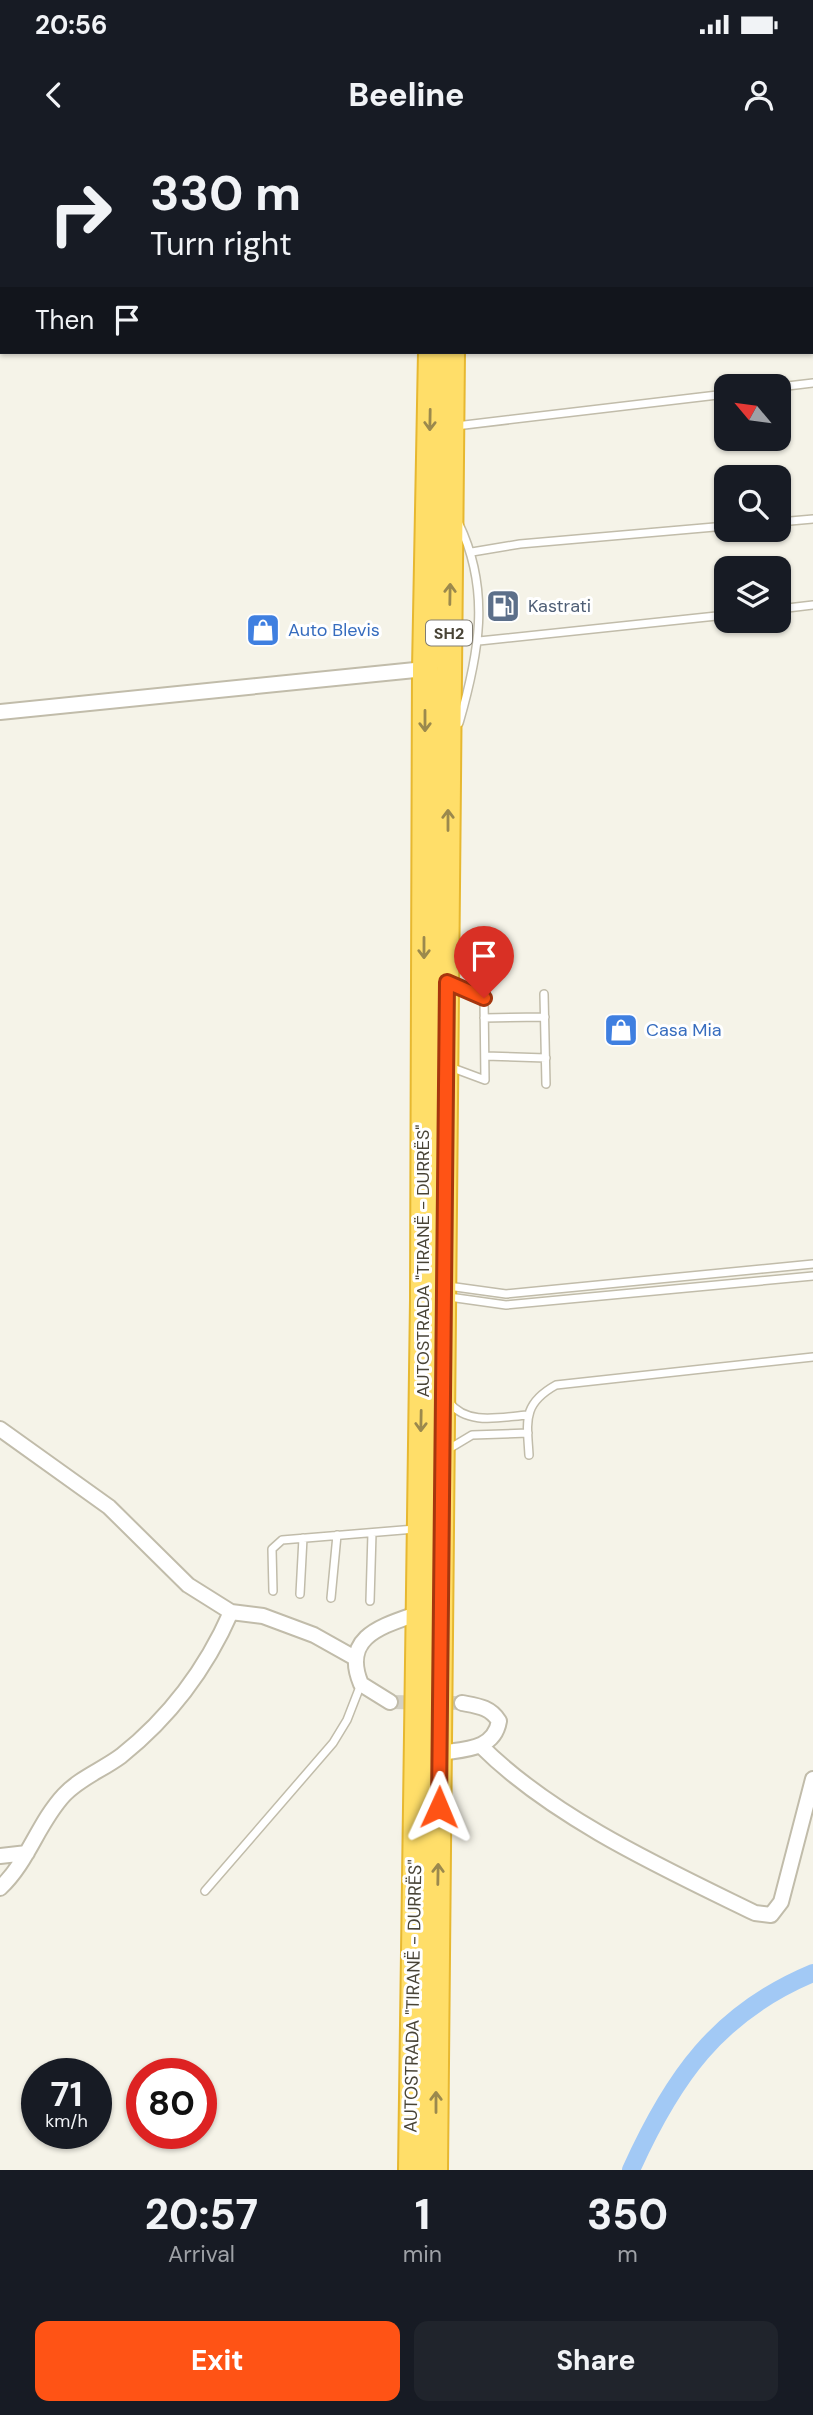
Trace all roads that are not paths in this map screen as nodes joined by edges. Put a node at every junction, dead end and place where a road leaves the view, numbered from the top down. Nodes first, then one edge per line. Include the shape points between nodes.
1 (431, 354) edge
2 (452, 354) edge
3 (813, 383) edge
4 (791, 386) edge
5 (714, 395) edge
6 (452, 427) junction
7 (451, 505) junction
8 (813, 519) edge
9 (791, 521) edge
10 (714, 527) edge
11 (472, 552) junction
12 (813, 605) edge
13 (791, 608) edge
14 (714, 616) edge
15 (479, 641) junction
16 (425, 669) junction
17 (0, 712) edge
18 (448, 761) junction
19 (447, 982) junction
20 (544, 994) dead end
21 (545, 1017) junction
22 (484, 1018) junction
23 (485, 1056) junction
24 (546, 1058) junction
25 (446, 1066) junction
26 (546, 1084) dead end
27 (813, 1264) edge
28 (813, 1276) edge
29 (445, 1291) junction
30 (813, 1357) edge
31 (442, 1382) junction
32 (527, 1415) junction
33 (0, 1429) edge
34 (528, 1433) junction
35 (441, 1447) junction
36 (529, 1455) dead end
37 (419, 1529) junction
38 (372, 1532) junction
39 (337, 1535) junction
40 (303, 1538) junction
41 (273, 1591) dead end
42 (300, 1594) dead end
43 (331, 1598) dead end
44 (370, 1601) dead end
45 (230, 1612) junction
46 (419, 1613) junction
47 (355, 1658) junction
48 (361, 1684) junction
49 (390, 1702) tunnel mouth
50 (462, 1703) tunnel mouth
51 (481, 1746) junction
52 (440, 1753) junction
53 (813, 1779) edge
54 (27, 1853) junction
55 (0, 1856) edge
56 (0, 1888) edge
57 (205, 1891) dead end
58 (408, 2165) edge
59 (435, 2170) edge

1 -> 16 highway, AUTOSTRADA "TIRANË - DURRËS" / SH2
2 - 6 highway, AUTOSTRADA "TIRANË - DURRËS" / SH2
3 - 4 lane
5 - 6 lane
6 - 7 highway, AUTOSTRADA "TIRANË - DURRËS" / SH2
7 - 11 lane
18 -> 7 highway, AUTOSTRADA "TIRANË - DURRËS" / SH2
8 - 9 lane
10 - 11 lane
11 - 15 lane
12 - 13 lane
14 - 15 lane
15 - 18 lane
16 - 17 street
16 -> 37 highway, AUTOSTRADA "TIRANË - DURRËS" / SH2
19 -> 18 highway, AUTOSTRADA "TIRANË - DURRËS" / SH2
19 - 22 lane via 484,998
19 - 25 highway, AUTOSTRADA "TIRANË - DURRËS" / SH2
20 - 21 lane
21 - 22 lane
21 - 24 lane
22 - 23 lane
23 - 24 lane
23 - 25 lane via 485,1080
24 - 26 lane
25 - 29 highway, AUTOSTRADA "TIRANË - DURRËS" / SH2
27 - 29 lane via 506,1294
28 - 29 lane via 506,1304
29 - 31 highway, AUTOSTRADA "TIRANË - DURRËS" / SH2
30 - 32 lane via 556,1385 544,1391
31 - 32 lane via 450,1405 462,1414 475,1419
31 - 35 highway, AUTOSTRADA "TIRANË - DURRËS" / SH2
32 - 34 lane
33 - 45 street via 109,1507 188,1585
34 - 35 lane via 472,1435 452,1447
34 - 36 lane
35 - 52 highway, AUTOSTRADA "TIRANË - DURRËS" / SH2
37 - 38 lane
37 - 46 highway, AUTOSTRADA "TIRANË - DURRËS" / SH2
38 - 39 lane
38 - 44 lane
39 - 40 lane
39 - 43 lane
40 - 41 lane via 282,1540 272,1549
40 - 42 lane
45 - 47 street via 263,1616 314,1635
45 - 54 street via 197,1678 120,1756 72,1786 54,1806
46 - 47 street via 379,1627 363,1640
46 - 58 highway, AUTOSTRADA "TIRANË - DURRËS" / SH2
47 - 48 street
48 - 49 street
48 - 57 lane via 333,1743
50 - 51 street via 484,1707 499,1721 492,1740
51 - 52 street
51 - 53 street via 551,1801 654,1864 755,1913 771,1915 781,1902
59 -> 52 highway, AUTOSTRADA "TIRANË - DURRËS" / SH2
54 - 55 street
54 - 56 street via 16,1873

